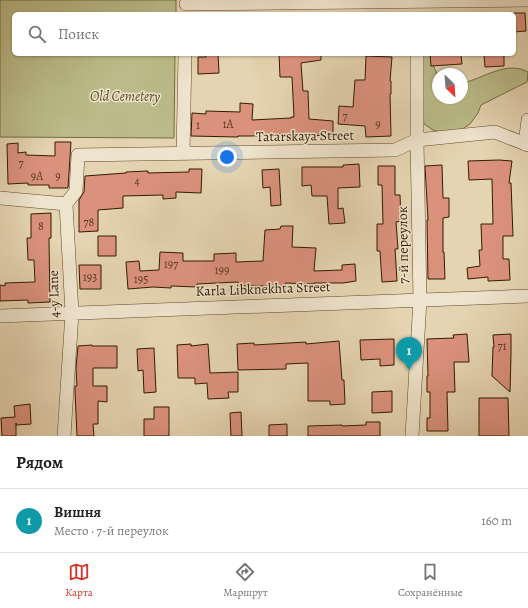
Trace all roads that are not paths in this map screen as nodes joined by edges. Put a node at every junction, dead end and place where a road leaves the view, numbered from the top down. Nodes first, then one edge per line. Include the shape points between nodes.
1 (528, 0) edge
2 (417, 5) edge
3 (186, 6) edge
4 (185, 56) edge
5 (417, 56) edge
6 (528, 120) edge
7 (417, 140) junction
8 (527, 145) edge
9 (183, 154) junction
10 (0, 198) edge
11 (66, 204) junction
12 (528, 296) edge
13 (420, 300) junction
14 (72, 313) junction
15 (0, 316) edge
16 (64, 436) edge
17 (412, 436) edge

1 - 2 street
2 - 3 street
4 - 9 street
5 - 7 street, 7-й переулок
6 - 8 street
7 - 8 street, Tatarskaya Street via 496,132
7 - 9 street, Tatarskaya Street via 395,150
7 - 13 street, 7-й переулок
9 - 11 street, Tatarskaya Street via 78,155 76,191
10 - 11 street
11 - 14 street, 4-y Lane
12 - 13 street, Karla Libknekhta Street
13 - 14 street, Karla Libknekhta Street
13 - 17 street, 7-й переулок
14 - 15 street, Karla Libknekhta Street
14 - 16 street, 4-y Lane

